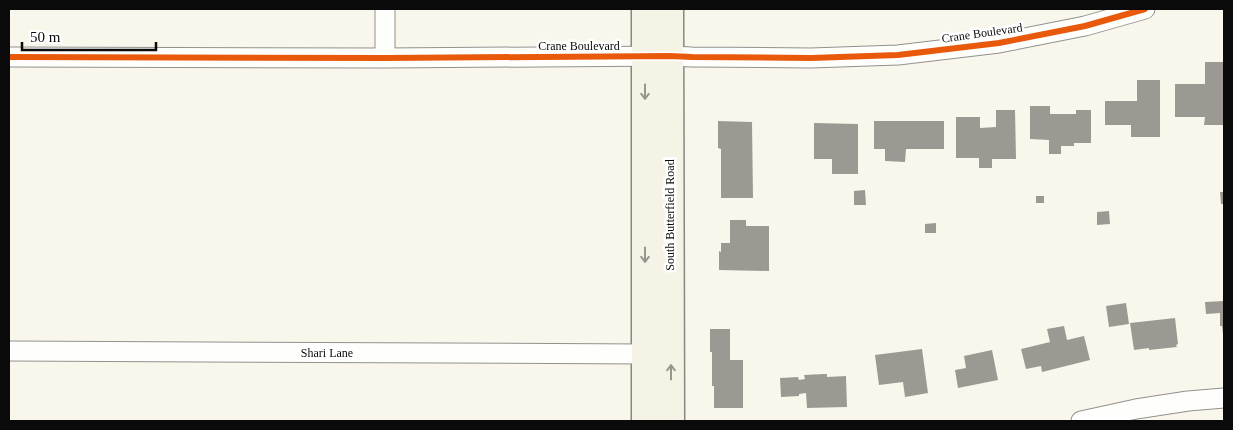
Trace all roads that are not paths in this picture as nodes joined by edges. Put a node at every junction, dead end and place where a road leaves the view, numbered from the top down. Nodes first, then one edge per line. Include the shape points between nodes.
1 (385, 9) edge
2 (644, 9) edge
3 (670, 9) edge
4 (1145, 9) edge
5 (657, 56) junction
6 (9, 57) edge
7 (385, 58) junction
8 (9, 351) edge
9 (645, 354) junction
10 (1224, 398) edge
11 (645, 421) edge
12 (671, 421) edge
13 (1081, 421) edge

1 - 7 street
2 - 5 main road, South Butterfield Road
3 - 5 main road, South Butterfield Road
4 - 5 street, Crane Boulevard via 1085,26 999,43 898,55 811,58
5 - 7 street, Crane Boulevard
5 -> 9 main road, South Butterfield Road
12 -> 5 main road, South Butterfield Road
6 - 7 street, Crane Boulevard
8 - 9 street, Shari Lane
9 - 11 main road, South Butterfield Road
10 - 13 street via 1136,409

